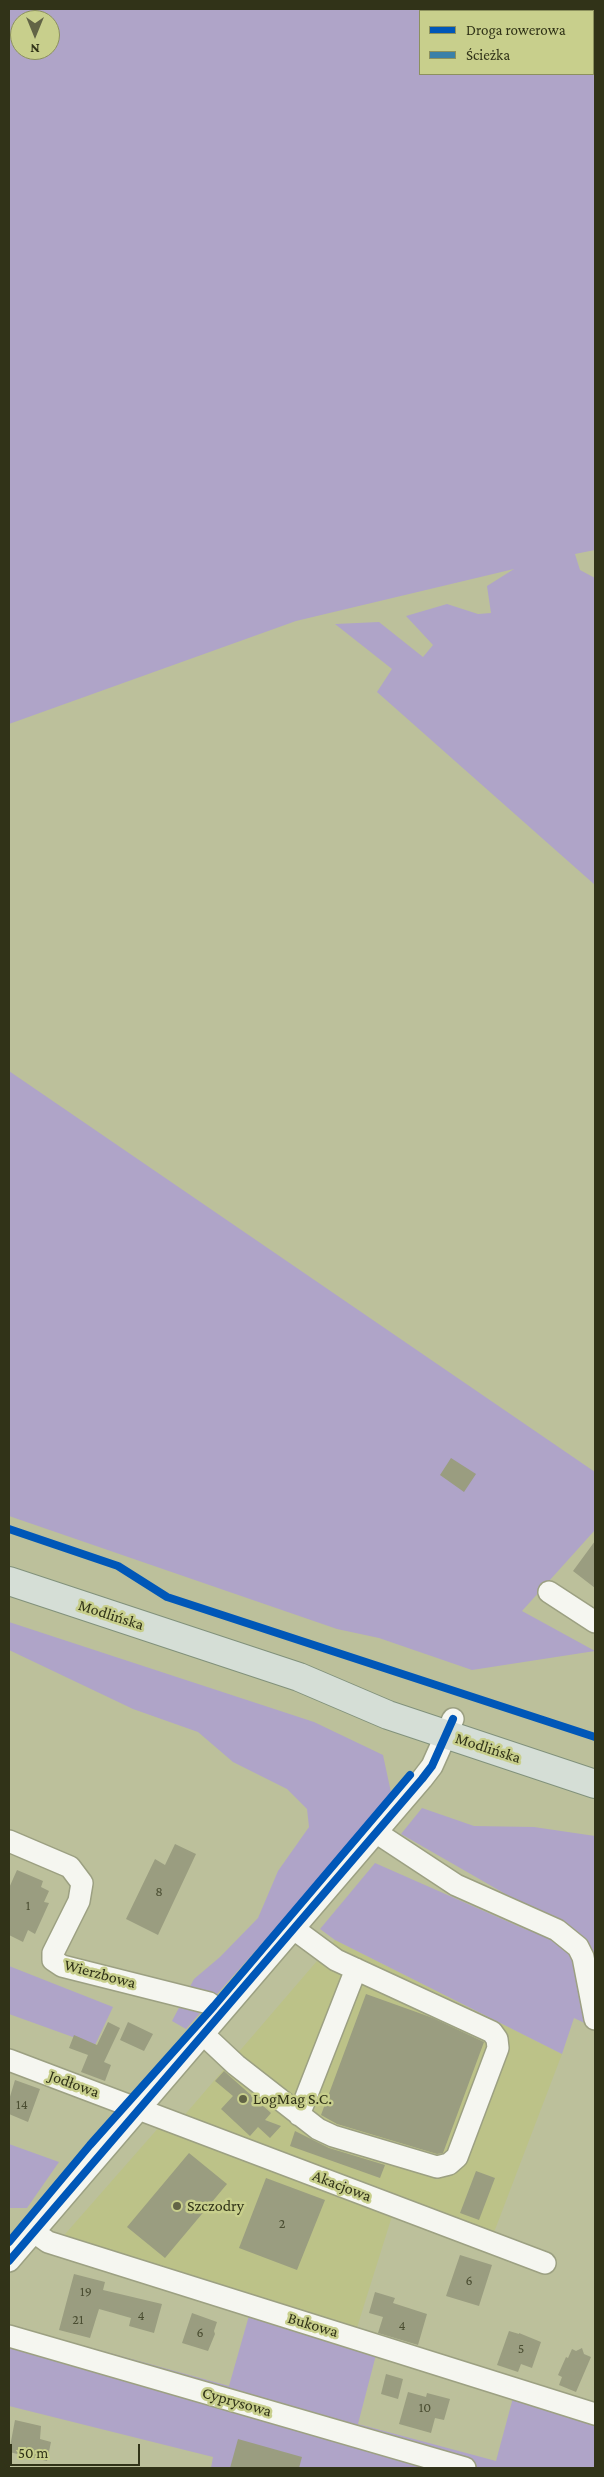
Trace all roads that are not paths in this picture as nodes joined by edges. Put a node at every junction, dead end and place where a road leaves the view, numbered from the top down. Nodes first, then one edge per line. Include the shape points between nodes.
1 (9, 1581) edge
2 (549, 1592) dead end
3 (595, 1622) edge
4 (450, 1727) junction
5 (595, 1766) edge
6 (595, 1784) edge
7 (377, 1833) junction
8 (9, 1841) edge
9 (294, 1929) junction
10 (356, 1969) junction
11 (222, 2012) junction
12 (595, 2019) edge
13 (203, 2034) junction
14 (9, 2060) edge
15 (140, 2108) junction
16 (299, 2115) junction
17 (34, 2232) junction
18 (9, 2261) edge
19 (545, 2263) dead end
20 (9, 2336) edge
21 (595, 2414) edge
22 (465, 2468) edge

1 - 4 main road, Modlińska via 299,1677 388,1715
2 - 3 street
4 - 5 main road, Modlińska
4 - 6 main road, Modlińska
4 - 7 street via 432,1766
7 - 9 street
7 - 12 street via 456,1884 558,1930 578,1947 583,1957
8 - 11 street, Wierzbowa via 70,1867 82,1883 79,1901 53,1952 53,1960 62,1966 209,2003
9 - 10 street via 328,1955
9 - 11 street
10 - 16 street
10 - 16 street via 492,2032 497,2039 498,2048 457,2157 449,2164 437,2167 333,2136
11 - 13 street
13 - 15 street
13 - 16 street via 236,2066
14 - 15 street, Jodłowa
15 - 17 street
15 - 19 street, Akacjowa
17 - 18 street
17 - 21 street, Bukowa via 48,2242
20 - 22 street, Cyprysowa

